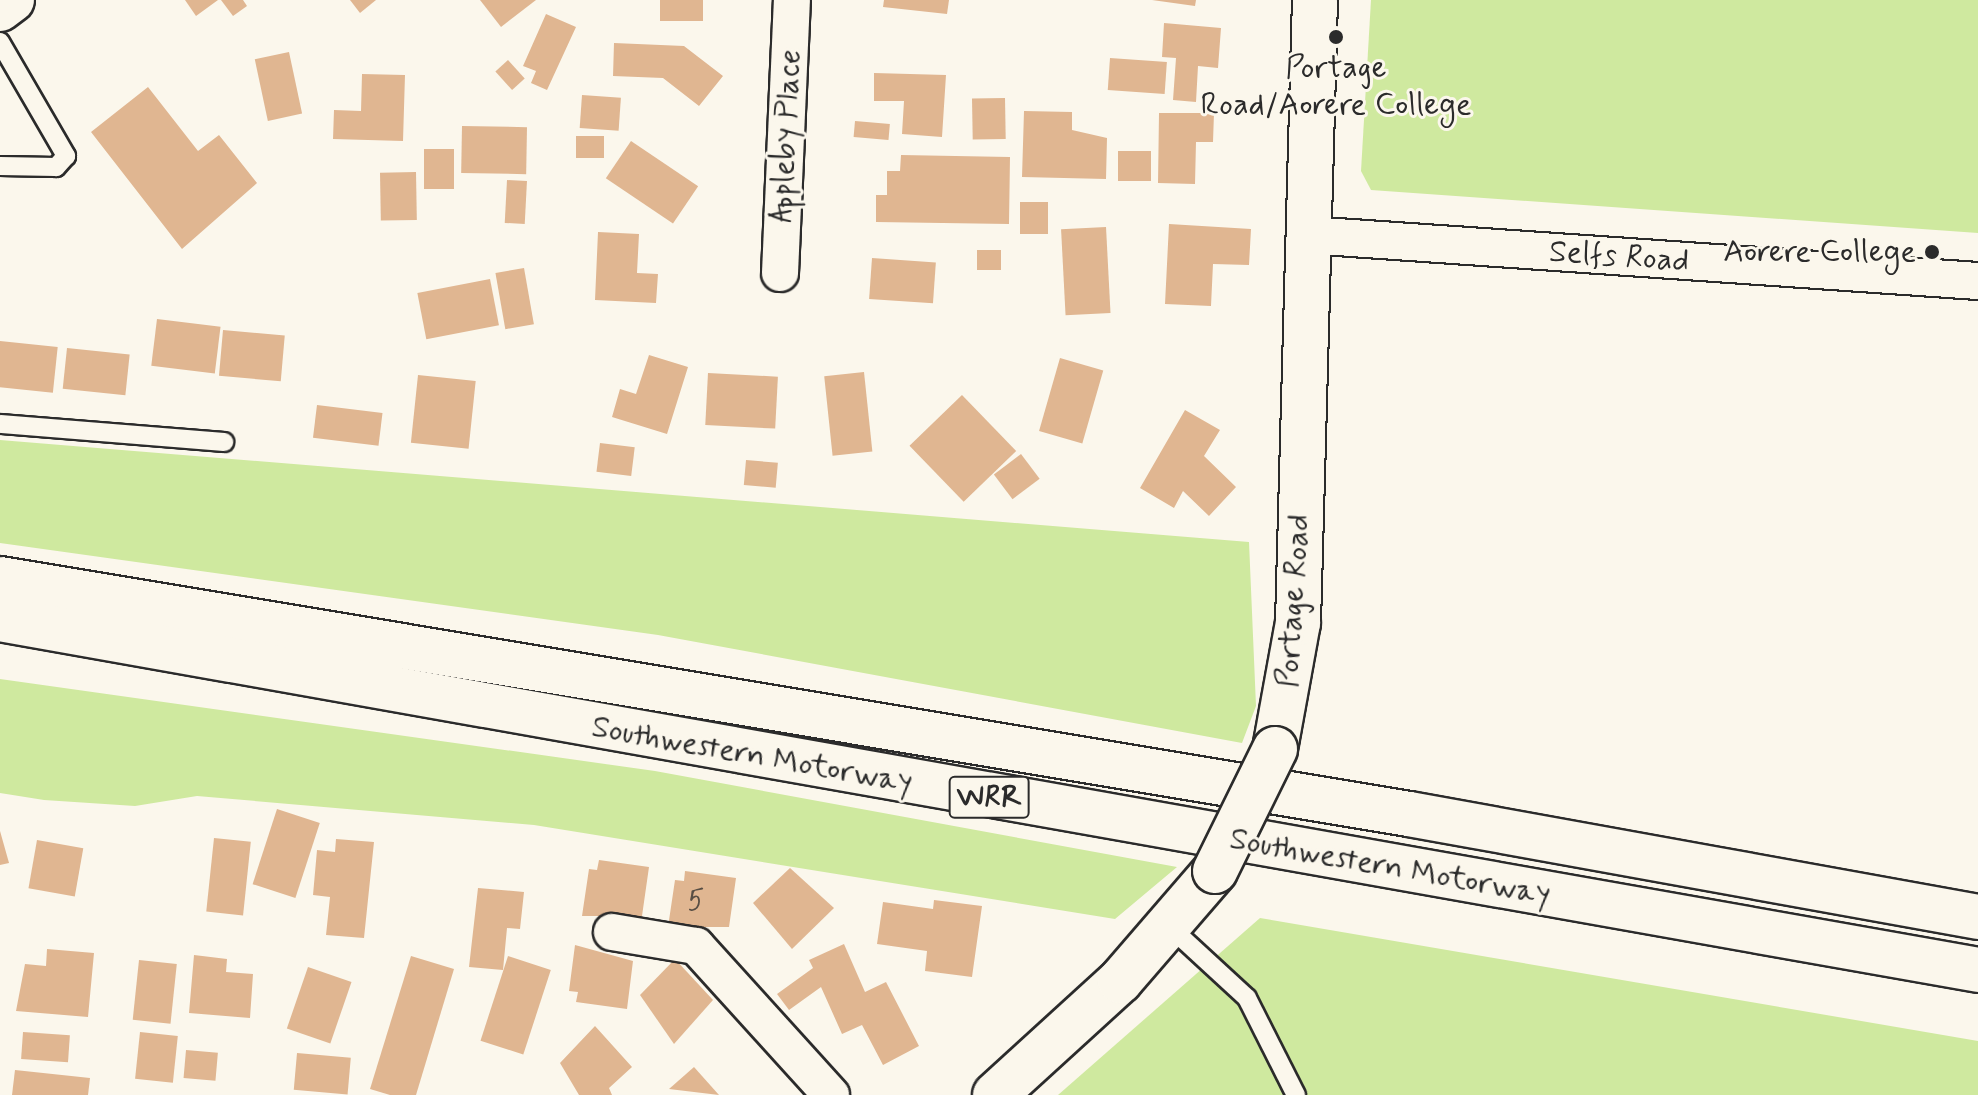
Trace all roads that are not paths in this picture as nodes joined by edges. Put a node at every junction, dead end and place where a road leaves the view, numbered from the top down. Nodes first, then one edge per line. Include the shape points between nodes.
1 (12, 0) edge
2 (792, 0) edge
3 (1315, 0) edge
4 (0, 9) edge
5 (0, 42) edge
6 (0, 166) edge
7 (1308, 235) junction
8 (780, 273) dead end
9 (1978, 281) edge
10 (0, 424) edge
11 (224, 442) dead end
12 (0, 579) edge
13 (0, 619) edge
14 (1978, 917) edge
15 (1171, 928) junction
16 (612, 932) dead end
17 (1978, 970) edge
18 (831, 1095) edge
19 (995, 1095) edge
20 (1296, 1095) edge

1 - 4 main road
2 - 8 street, Appleby Place
3 - 7 main road, Portage Road
5 - 6 lane via 66,156 56,167
7 - 9 street, Selfs Road
7 - 15 main road, Portage Road, bridge via 1298,623 1275,749 1215,871
10 - 11 lane
12 - 14 main road, Southwestern Motorway / WRR via 1409,814
13 - 17 main road, Southwestern Motorway / WRR
15 - 19 main road, Portage Road
15 - 20 lane via 1247,998
16 - 18 street via 696,946

